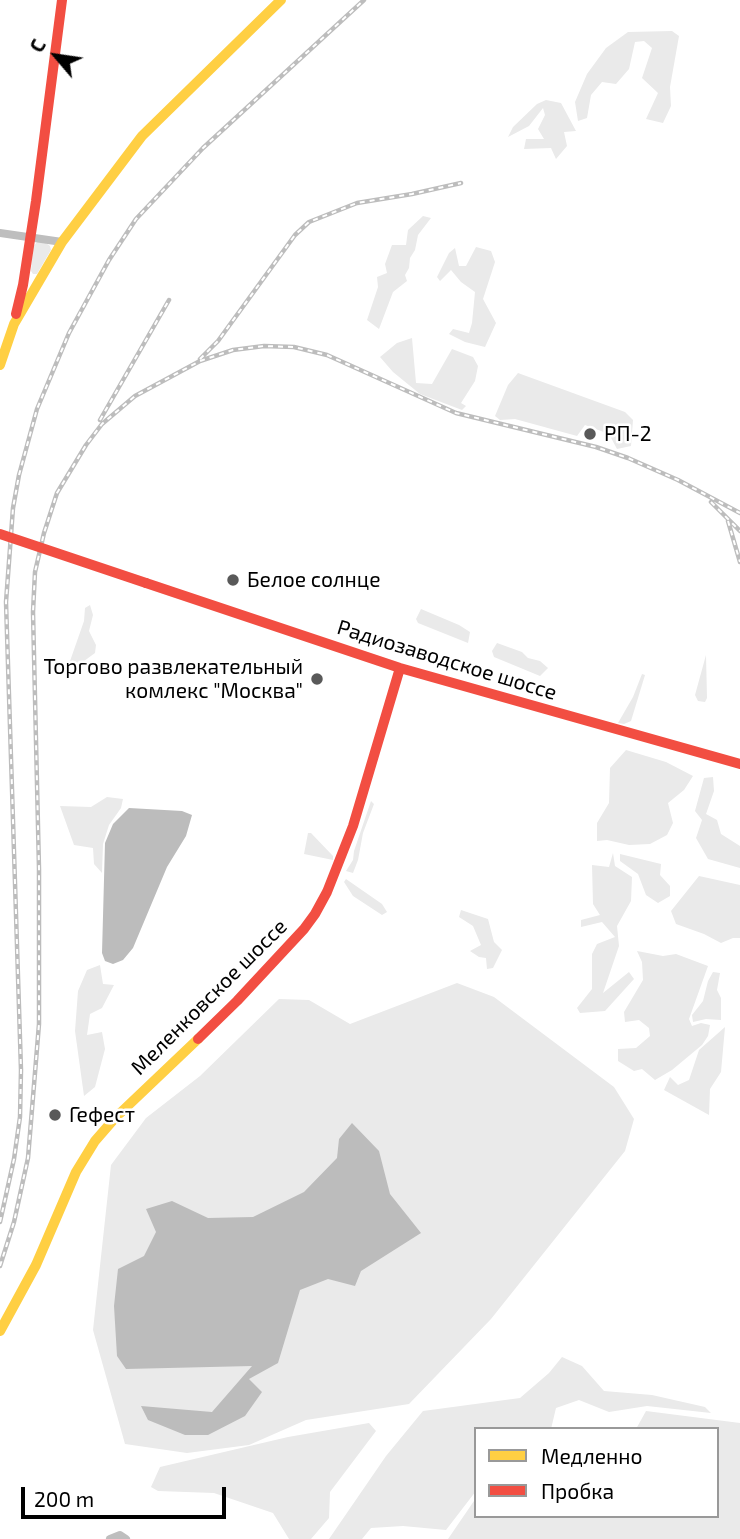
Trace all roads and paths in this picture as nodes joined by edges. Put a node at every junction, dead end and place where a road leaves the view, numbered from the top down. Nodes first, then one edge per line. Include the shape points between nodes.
1 (62, 0) edge
2 (281, 0) edge
3 (0, 233) edge
4 (30, 238) junction
5 (62, 242) junction
6 (14, 324) junction
7 (0, 365) edge
8 (0, 534) edge
9 (400, 668) junction
10 (740, 764) edge
11 (0, 1331) edge
12 (111, 1538) edge
13 (126, 1539) edge

1 - 4 main road
2 - 5 main road via 142,136
3 - 4 street
4 - 5 street
4 - 6 main road
5 - 6 main road
6 - 7 main road
8 - 9 main road, Радиозаводское шоссе, bridge
9 - 10 main road, Радиозаводское шоссе
9 - 11 main road, Меленковское шоссе via 353,826 315,914 237,1000 95,1141
12 - 13 street via 120,1535

